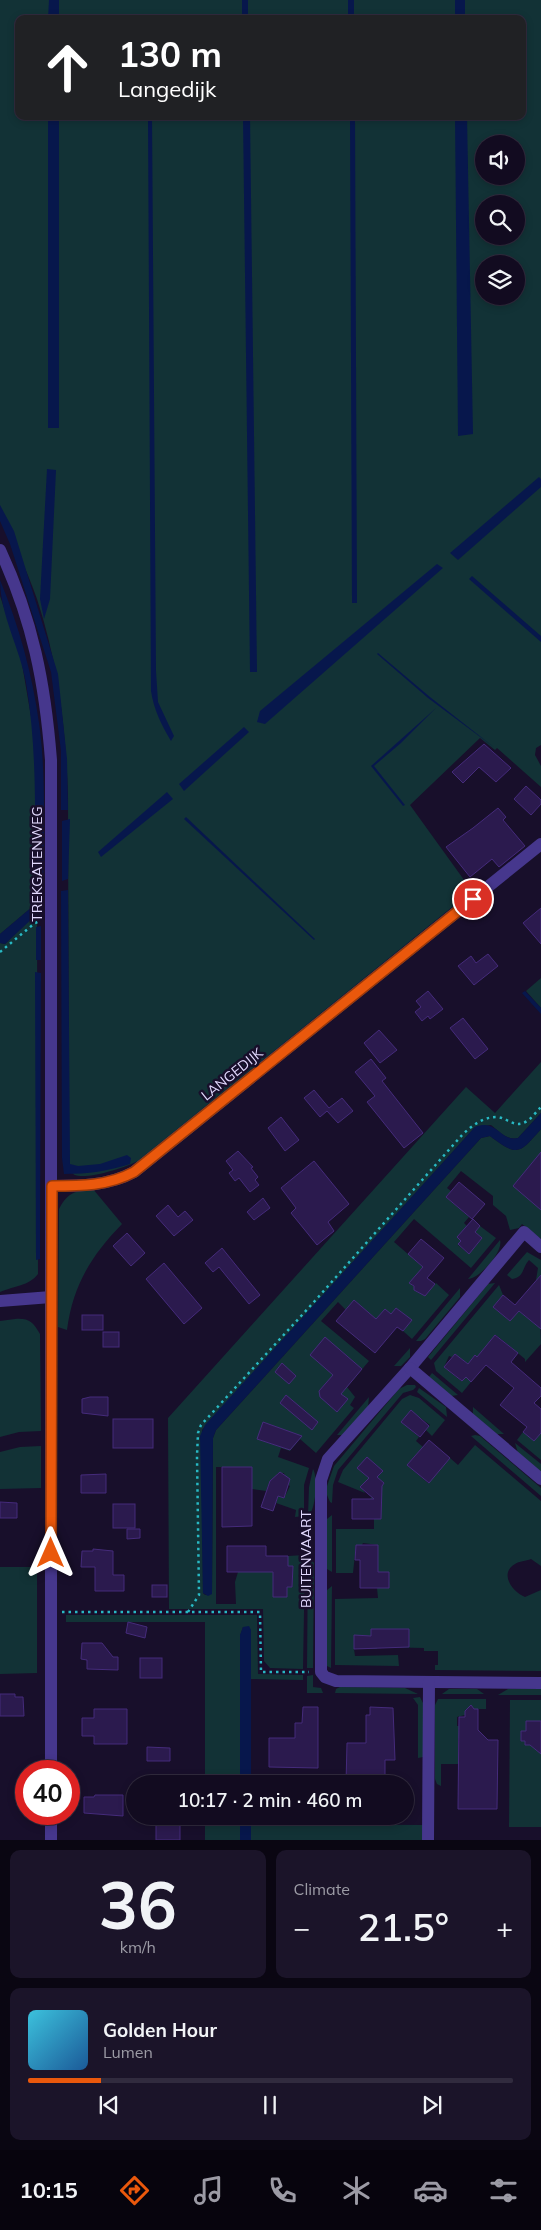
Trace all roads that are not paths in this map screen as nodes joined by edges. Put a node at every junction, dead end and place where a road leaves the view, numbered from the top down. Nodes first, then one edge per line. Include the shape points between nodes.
1 (0, 550) edge
2 (541, 844) edge
3 (52, 1186) junction
4 (541, 1247) edge
5 (51, 1298) junction
6 (0, 1300) edge
7 (410, 1368) junction
8 (541, 1479) edge
9 (429, 1682) junction
10 (541, 1683) edge
11 (51, 1760) edge
12 (51, 1825) edge
13 (51, 1840) edge
14 (428, 1840) edge

1 - 3 street, TREKGATENWEG via 26,615 37,654 44,686 51,760
2 - 3 street, LANGEDIJK via 134,1172 99,1184
3 - 5 street
4 - 7 street, BUITENVAART via 524,1232
5 - 6 street
5 - 11 street
7 - 8 street
7 - 9 street, BUITENVAART via 328,1460 321,1480 321,1672 336,1681
9 - 10 street
9 - 14 street
12 - 13 street

